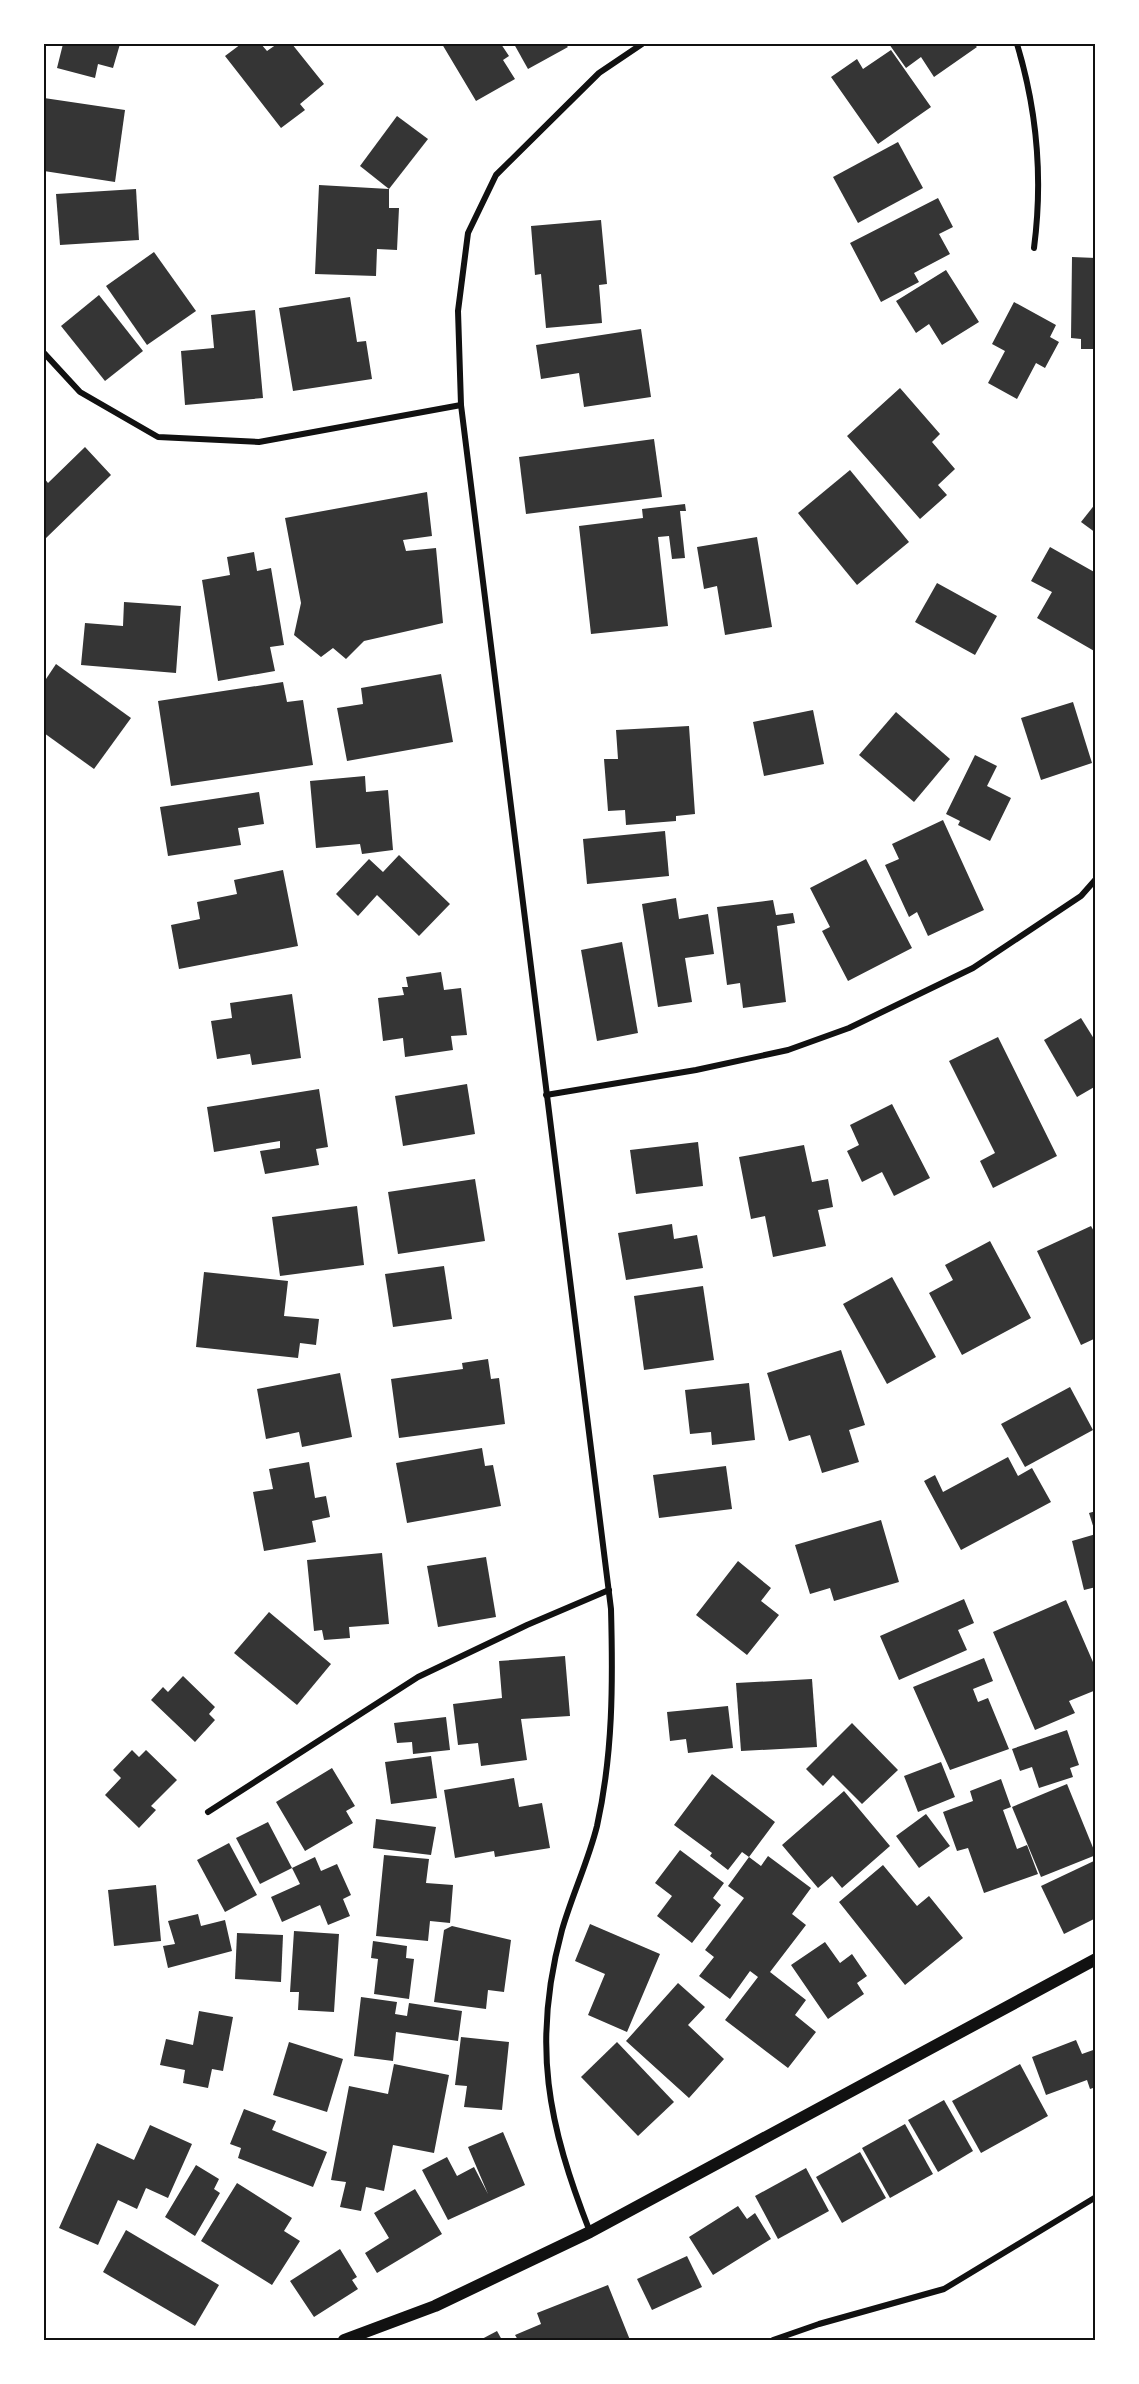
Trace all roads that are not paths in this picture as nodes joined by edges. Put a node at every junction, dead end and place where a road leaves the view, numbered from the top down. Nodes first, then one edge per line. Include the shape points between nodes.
1 (642, 44) edge
2 (1017, 44) edge
3 (1034, 248) dead end
4 (44, 353) edge
5 (461, 405) junction
6 (1095, 879) edge
7 (546, 1095) junction
8 (609, 1590) junction
9 (208, 1812) dead end
10 (1095, 1959) edge
11 (1095, 2197) edge
12 (590, 2232) junction
13 (344, 2340) edge
14 (773, 2340) edge

1 - 5 street via 599,73 496,175 468,233 458,311
2 - 3 street via 1030,87 1037,159
4 - 5 street via 80,392 158,437 259,442
5 - 7 street
6 - 7 street via 1081,896 973,968 849,1028 788,1050
7 - 8 street
8 - 9 street via 418,1677
8 - 12 street via 612,1731 597,1827 562,1930 545,2031 551,2114 561,2154
10 - 12 main road
11 - 14 street via 944,2289
12 - 13 main road via 435,2306

